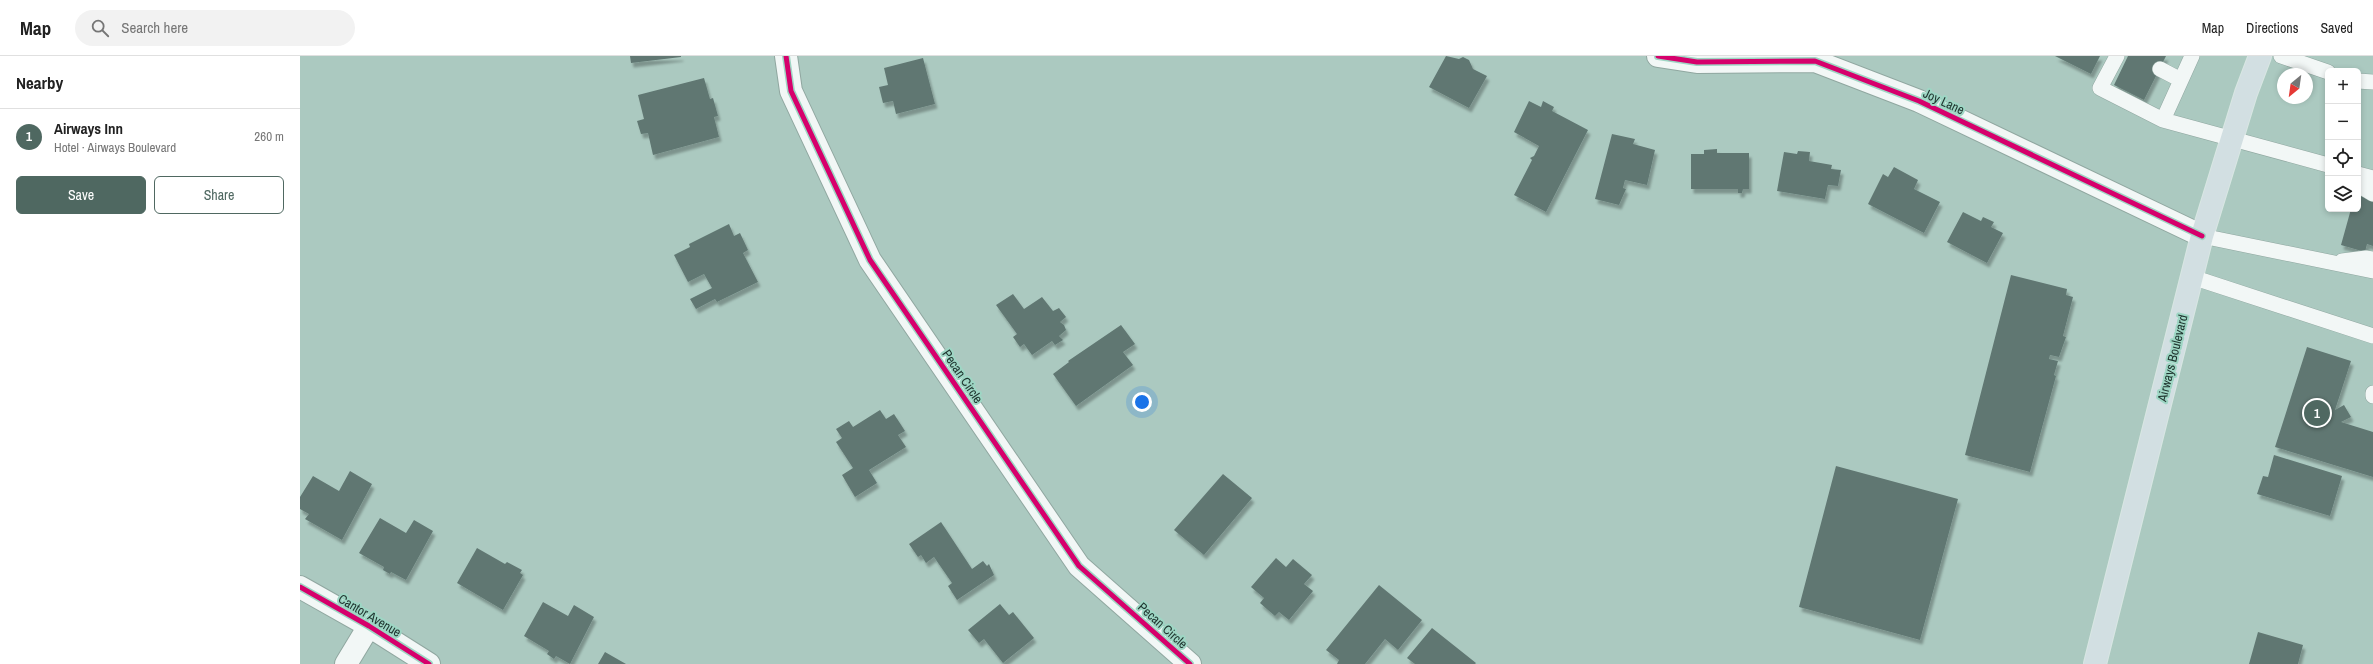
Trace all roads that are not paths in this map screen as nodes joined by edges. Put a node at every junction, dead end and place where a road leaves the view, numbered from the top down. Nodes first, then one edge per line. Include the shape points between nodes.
1 (786, 56) edge
2 (1658, 56) edge
3 (2117, 56) edge
4 (2192, 56) edge
5 (2260, 56) edge
6 (2281, 56) edge
7 (2160, 69) dead end
8 (2325, 71) edge
9 (2181, 80) junction
10 (2361, 81) edge
11 (2373, 82) edge
12 (2163, 120) junction
13 (2232, 138) junction
14 (2325, 164) edge
15 (2361, 175) edge
16 (2373, 178) edge
17 (2361, 187) edge
18 (2373, 194) edge
19 (2202, 236) junction
20 (2373, 259) edge
21 (2333, 262) junction
22 (2373, 271) edge
23 (2192, 277) junction
24 (2373, 336) edge
25 (300, 587) edge
26 (369, 626) junction
27 (346, 664) edge
28 (429, 664) edge
29 (1190, 664) edge
30 (2096, 664) edge

1 - 29 street, Pecan Circle via 791,91 870,260 1079,566
2 - 19 street, Joy Lane via 1697,62 1815,61 1919,101
3 - 12 lane via 2100,88
4 - 9 lane
5 - 13 main road, Airways Boulevard via 2252,72
6 - 8 lane
7 - 9 lane
9 - 12 lane
10 - 11 lane
12 - 13 lane
13 - 14 lane
13 - 19 main road, Airways Boulevard
15 - 16 lane
17 - 18 lane
19 - 21 lane
19 - 23 main road, Airways Boulevard
20 - 21 lane
21 - 22 lane
23 - 24 lane
23 - 30 main road, Airways Boulevard
25 - 26 street, Cantor Avenue
26 - 27 street
26 - 28 street, Cantor Avenue

